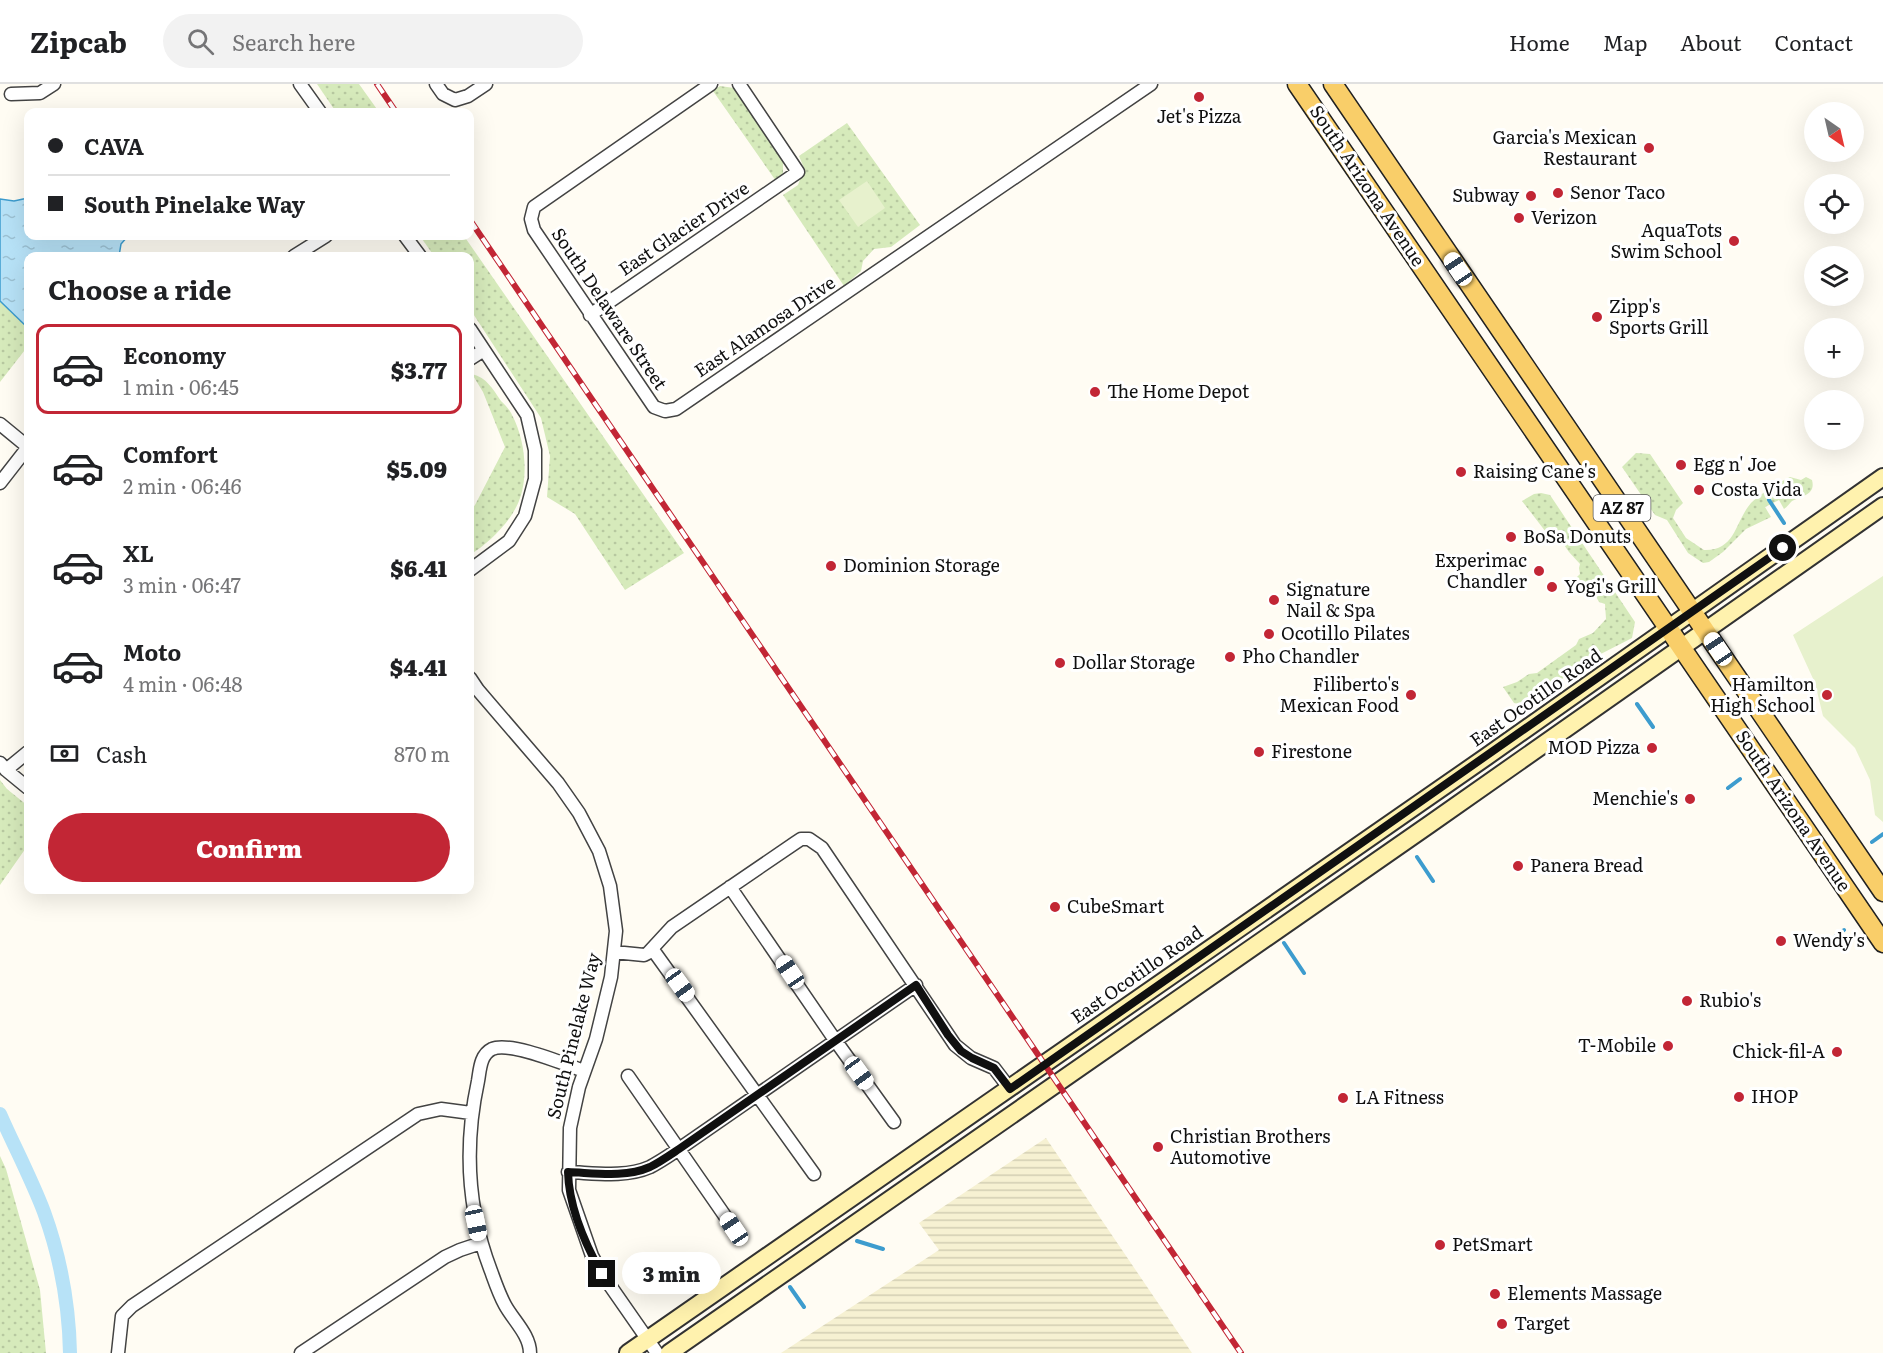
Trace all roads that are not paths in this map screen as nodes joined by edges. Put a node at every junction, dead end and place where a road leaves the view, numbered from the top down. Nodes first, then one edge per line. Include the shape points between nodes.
1 (54, 84) edge
2 (300, 84) edge
3 (436, 84) edge
4 (486, 84) edge
5 (711, 84) edge
6 (739, 84) edge
7 (1151, 84) edge
8 (1298, 84) edge
9 (1333, 84) edge
10 (11, 94) dead end
11 (317, 108) edge
12 (320, 240) edge
13 (300, 252) edge
14 (590, 315) junction
15 (474, 335) edge
16 (484, 350) junction
17 (474, 356) edge
18 (665, 411) joint
19 (0, 424) edge
20 (24, 444) edge
21 (24, 452) edge
22 (1883, 477) edge
23 (0, 483) edge
24 (1883, 506) edge
25 (474, 567) edge
26 (1694, 612) junction
27 (1668, 629) junction
28 (1705, 630) junction
29 (1681, 647) junction
30 (474, 684) edge
31 (24, 754) edge
32 (3, 767) edge
33 (24, 785) edge
34 (1417, 805) junction
35 (1430, 824) junction
36 (730, 887) junction
37 (1883, 892) edge
38 (1883, 943) edge
39 (653, 950) junction
40 (614, 952) junction
41 (916, 985) junction
42 (835, 1040) junction
43 (584, 1071) junction
44 (628, 1076) dead end
45 (1010, 1089) junction
46 (757, 1094) junction
47 (471, 1113) junction
48 (894, 1122) dead end
49 (679, 1149) junction
50 (568, 1172) junction
51 (814, 1174) dead end
52 (734, 1229) dead end
53 (481, 1243) junction
54 (652, 1346) edge
55 (118, 1353) edge
56 (301, 1353) edge
57 (530, 1353) edge
58 (628, 1353) edge
59 (669, 1353) edge

1 - 10 street via 39,93
2 - 11 street
3 - 4 street via 443,94 455,100
5 - 14 street, South Delaware Street via 534,207 534,230
6 - 14 street, East Glacier Drive via 798,172
7 - 18 street, East Alamosa Drive via 676,409
8 - 27 main road, South Arizona Avenue / AZ 87
9 - 26 main road, South Arizona Avenue / AZ 87
12 - 13 street
14 - 18 street, South Delaware Street via 654,407
15 - 16 street
16 - 17 street
16 - 25 street via 527,415 535,450 535,479 525,516 509,541
19 - 20 street
21 - 23 street
22 - 26 main road, East Ocotillo Road
24 - 28 main road
26 - 27 main road, East Ocotillo Road
26 - 28 main road, South Arizona Avenue / AZ 87
27 - 29 main road, South Arizona Avenue / AZ 87
27 - 34 main road, East Ocotillo Road
28 - 29 main road
28 - 37 main road, South Arizona Avenue / AZ 87
29 - 35 main road
29 - 38 main road, South Arizona Avenue / AZ 87
30 - 40 street, South Pinelake Way via 558,783 584,822 610,886 616,931
31 - 32 street
32 - 33 street
34 - 35 main road
34 - 45 main road, East Ocotillo Road
35 - 59 main road
36 - 39 street via 672,927
36 - 41 street via 801,839 814,841
36 - 42 street
39 - 40 street via 644,955
39 - 46 street
40 - 43 street, South Pinelake Way via 604,1008
41 - 42 street
41 - 45 street via 961,1051 994,1068
42 - 46 street
42 - 48 street
43 - 47 street via 504,1046 492,1050 481,1063
43 - 50 street, South Pinelake Way via 570,1128
44 - 49 street
45 - 54 main road, East Ocotillo Road
46 - 49 street
46 - 51 street
47 - 53 street via 469,1166
47 - 55 street via 441,1108 418,1114 132,1306 122,1316
49 - 50 street via 651,1167 633,1172
49 - 52 street
50 - 54 street, South Pinelake Way via 569,1190 592,1256
53 - 56 street via 445,1257
53 - 57 street via 504,1304 524,1335
54 - 58 main road, East Ocotillo Road

